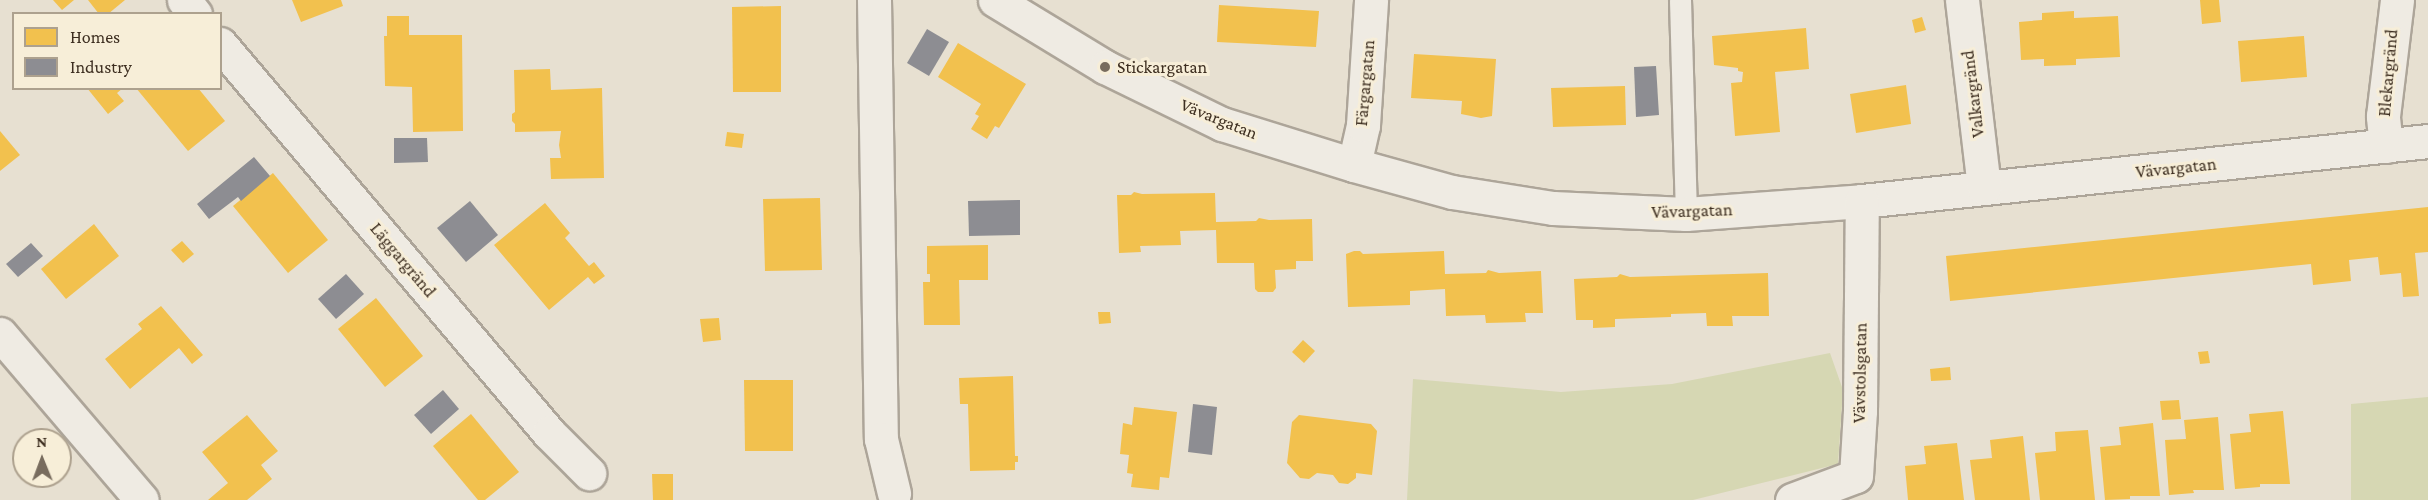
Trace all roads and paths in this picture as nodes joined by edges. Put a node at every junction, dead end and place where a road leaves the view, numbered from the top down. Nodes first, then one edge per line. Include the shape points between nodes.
1 (184, 0) edge
2 (874, 0) edge
3 (995, 0) edge
4 (1371, 0) edge
5 (1680, 0) edge
6 (1962, 0) edge
7 (2397, 0) edge
8 (193, 12) edge
9 (222, 46) edge
10 (2428, 141) edge
11 (2386, 146) junction
12 (1354, 165) junction
13 (1984, 188) junction
14 (1862, 201) junction
15 (1686, 214) junction
16 (5, 353) edge
17 (589, 473) dead end
18 (1856, 488) edge
19 (894, 493) dead end
20 (142, 500) edge
21 (1792, 500) edge

1 - 8 street
2 - 19 street via 882,439
3 - 12 street, Vävargatan via 1105,67 1222,124
4 - 12 street, Färgargatan via 1363,125
5 - 15 lane
6 - 13 street, Valkargränd
7 - 11 street, Blekargränd via 2383,116
9 - 17 street, Läggargränd via 542,424
10 - 11 street, Vävargatan
11 - 13 street, Vävargatan
12 - 15 street, Vävargatan via 1452,192 1552,208
13 - 14 street, Vävargatan
14 - 15 street, Vävargatan
14 - 18 street, Vävstolsgatan
16 - 20 street
18 - 21 street, Vävstolsgatan

